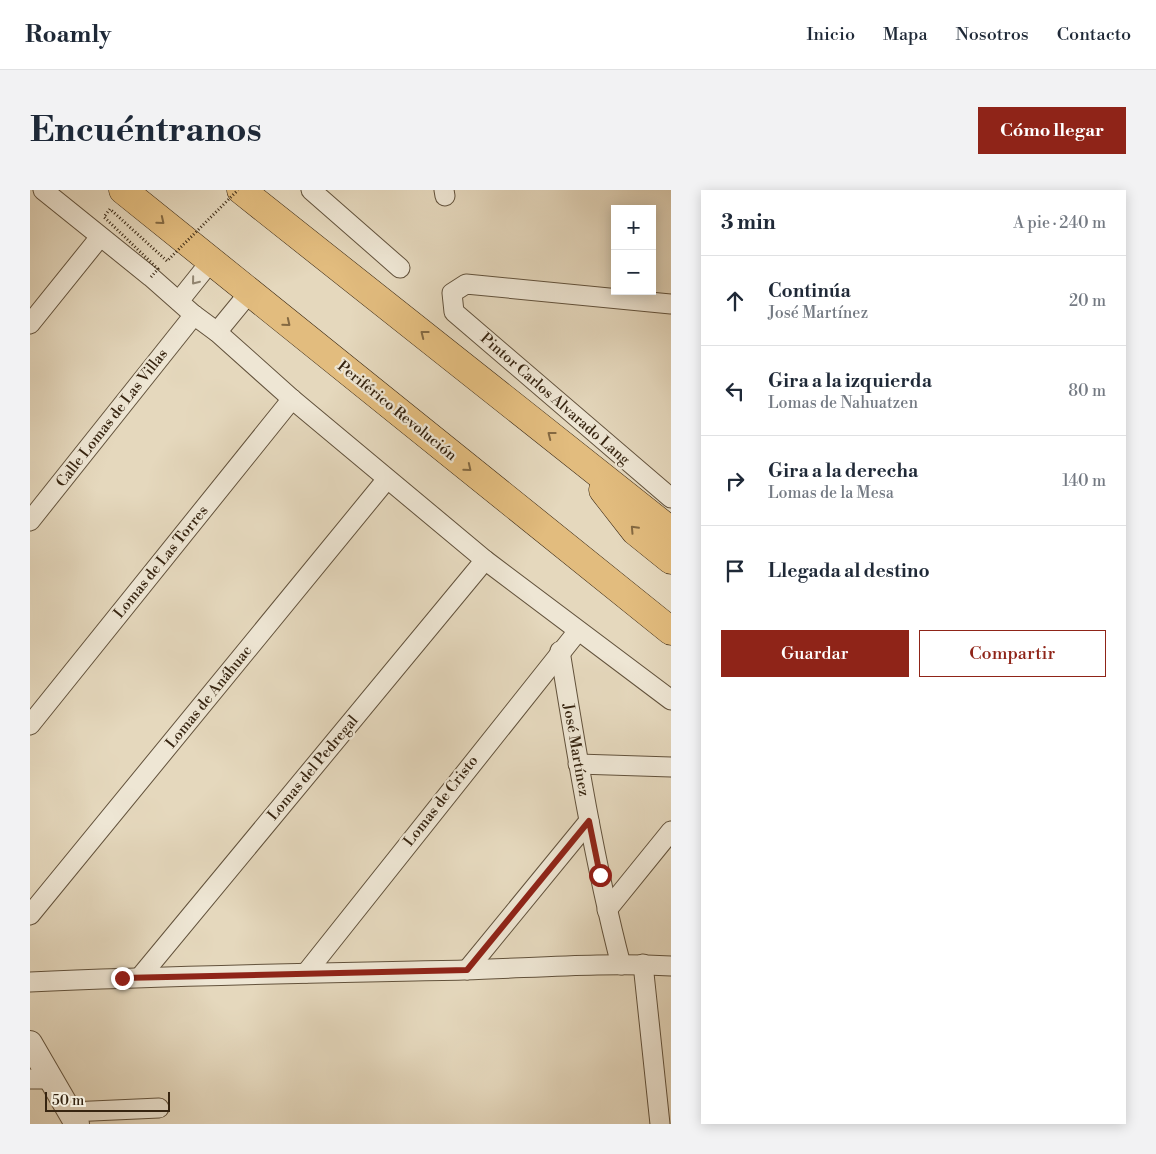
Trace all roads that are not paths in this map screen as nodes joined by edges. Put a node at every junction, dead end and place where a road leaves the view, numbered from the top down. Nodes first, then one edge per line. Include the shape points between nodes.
1 (43, 190) edge
2 (123, 190) edge
3 (240, 190) edge
4 (258, 190) edge
5 (311, 190) edge
6 (100, 236) junction
7 (301, 237) junction
8 (211, 261) junction
9 (400, 268) dead end
10 (249, 292) junction
11 (179, 300) junction
12 (671, 304) edge
13 (194, 315) junction
14 (30, 324) edge
15 (217, 332) junction
16 (292, 399) junction
17 (593, 432) junction
18 (576, 455) junction
19 (388, 479) junction
20 (671, 498) edge
21 (533, 520) junction
22 (30, 521) edge
23 (668, 521) edge
24 (486, 560) junction
25 (671, 560) edge
26 (671, 610) edge
27 (578, 631) junction
28 (671, 631) edge
29 (560, 651) junction
30 (671, 700) edge
31 (30, 725) edge
32 (578, 764) junction
33 (671, 767) edge
34 (589, 821) junction
35 (671, 831) edge
36 (607, 910) junction
37 (30, 915) edge
38 (621, 964) junction
39 (643, 964) junction
40 (671, 966) edge
41 (467, 970) junction
42 (306, 972) junction
43 (140, 977) junction
44 (30, 982) edge
45 (30, 1043) edge
46 (663, 1072) edge
47 (41, 1079) edge
48 (159, 1108) dead end
49 (74, 1118) edge
50 (660, 1124) edge

1 - 6 street
2 -> 8 highway, Periférico Revolución
3 - 7 highway
4 - 7 highway
5 - 9 street
6 - 11 street
6 - 14 street
18 -> 7 highway
8 - 10 highway, Periférico Revolución
8 -> 11 street
10 - 15 street
10 -> 21 highway, Periférico Revolución
11 - 13 street
12 - 17 street, Pintor Carlos Alvarado Lang via 466,284 452,293 454,312
13 - 15 street
13 - 22 street, Calle Lomas de Las Villas
15 - 16 street
16 - 19 street
16 - 31 street, Lomas de Las Torres
17 - 18 street
17 - 20 street, Pintor Carlos Alvarado Lang
18 - 23 highway
25 -> 18 highway via 635,531
19 - 24 street
19 - 37 street, Lomas de Anáhuac
21 - 26 highway via 607,559
21 - 28 highway, Periférico Revolución
24 - 27 street
24 - 43 street, Lomas del Pedregal
27 - 29 street, Lomas de Cristo
27 - 30 street
29 - 32 street, José Martínez
29 - 42 street, Lomas de Cristo
32 - 33 street
32 - 34 street, José Martínez
34 - 36 street, José Martínez
34 - 41 street
35 - 36 street
36 - 38 street, José Martínez
38 - 39 street
38 - 41 street
39 - 40 street
39 - 46 street
41 - 42 street
42 - 43 street
43 - 44 street
45 - 47 street
46 - 50 street
47 - 49 street
48 - 49 street

